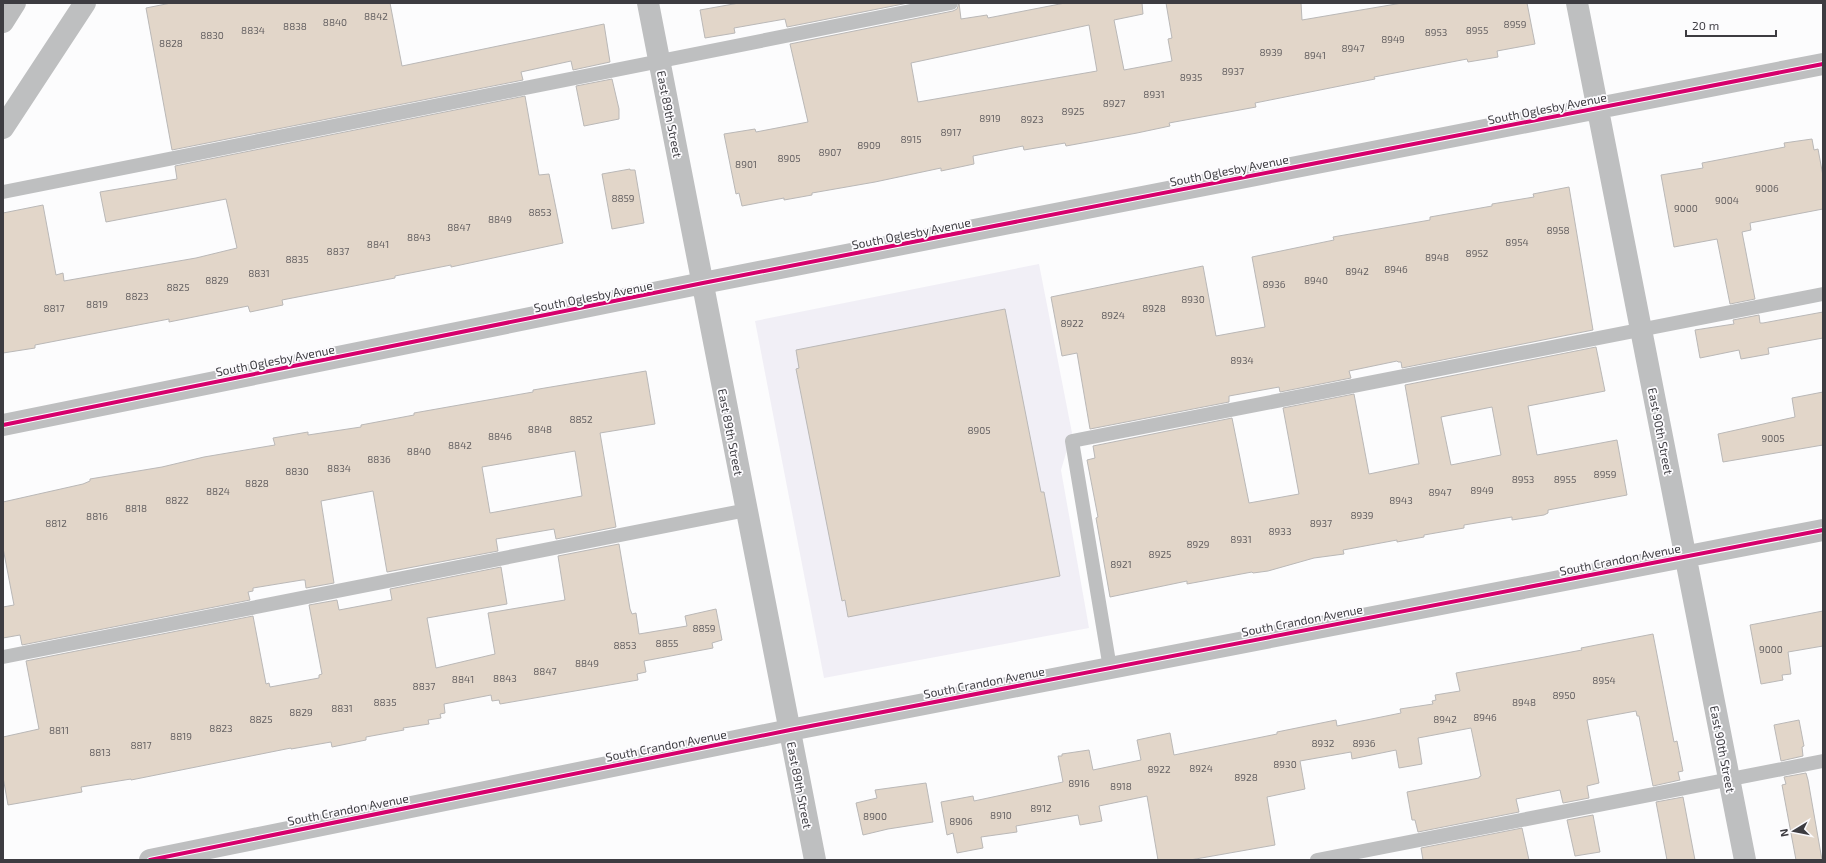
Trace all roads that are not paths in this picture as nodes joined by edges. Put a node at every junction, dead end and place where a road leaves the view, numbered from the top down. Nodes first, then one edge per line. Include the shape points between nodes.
1 (15, 3) edge
2 (85, 3) edge
3 (648, 3) edge
4 (950, 3) edge
5 (1577, 3) edge
6 (3, 22) edge
7 (660, 62) junction
8 (1823, 64) edge
9 (1597, 108) junction
10 (3, 128) edge
11 (3, 192) edge
12 (703, 284) junction
13 (1823, 294) edge
14 (1641, 330) junction
15 (3, 425) edge
16 (747, 510) junction
17 (1823, 530) edge
18 (1685, 556) junction
19 (3, 657) edge
20 (1110, 668) junction
21 (790, 730) junction
22 (1823, 761) edge
23 (1729, 780) junction
24 (150, 860) edge
25 (815, 860) edge
26 (1317, 860) edge
27 (1745, 860) edge

1 - 6 highway
2 - 10 street
3 - 7 street, East 89th Street
4 - 7 lane
5 - 9 street, East 90th Street
7 - 11 lane
7 - 12 street, East 89th Street
8 - 9 street, South Oglesby Avenue
9 - 12 street, South Oglesby Avenue
9 - 14 street, East 90th Street
12 - 15 street, South Oglesby Avenue
12 - 16 street, East 89th Street
13 - 14 lane
14 - 18 street, East 90th Street
14 - 20 lane via 1072,441
16 - 19 lane
16 - 21 street, East 89th Street
17 - 18 street, South Crandon Avenue
18 - 20 street, South Crandon Avenue
18 - 23 street, East 90th Street
20 - 21 street, South Crandon Avenue
21 - 24 street, South Crandon Avenue
21 - 25 street, East 89th Street
22 - 23 lane
23 - 26 lane
23 - 27 street, East 90th Street

